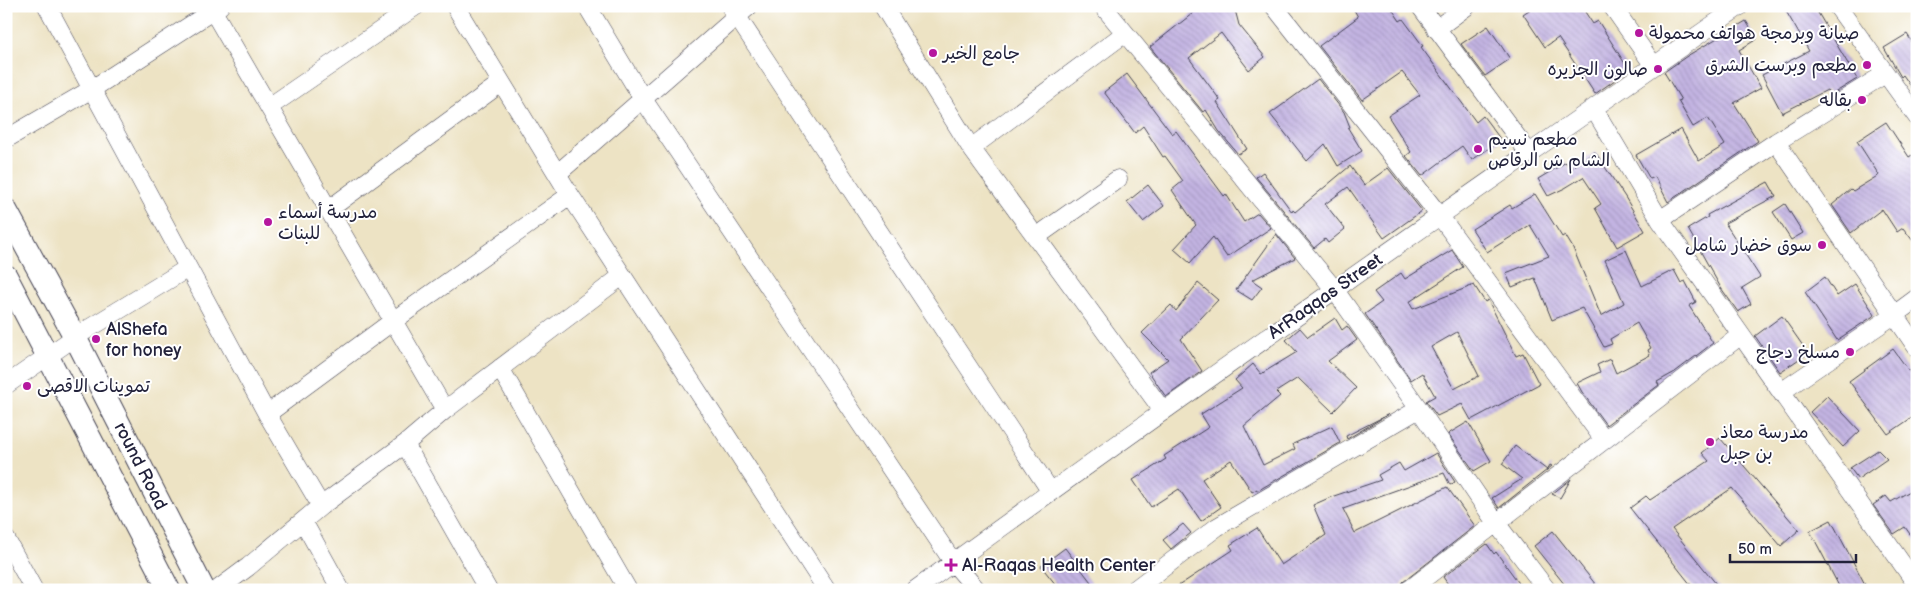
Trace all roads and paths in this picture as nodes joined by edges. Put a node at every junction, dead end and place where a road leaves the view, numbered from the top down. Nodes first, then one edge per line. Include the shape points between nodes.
1 (47, 6) edge
2 (416, 6) edge
3 (455, 6) edge
4 (587, 6) edge
5 (883, 6) edge
6 (1103, 6) edge
7 (1274, 6) edge
8 (1420, 6) edge
9 (1467, 6) edge
10 (1612, 6) edge
11 (1740, 6) edge
12 (1837, 6) edge
13 (217, 9) edge
14 (739, 10) edge
15 (1436, 28) junction
16 (1124, 34) junction
17 (1654, 66) junction
18 (1885, 74) junction
19 (501, 83) junction
20 (92, 89) junction
21 (643, 99) junction
22 (269, 108) junction
23 (1594, 109) junction
24 (1917, 117) edge
25 (6, 139) edge
26 (1776, 142) junction
27 (971, 148) junction
28 (1529, 153) junction
29 (557, 174) junction
30 (1118, 179) dead end
31 (570, 195) junction
32 (6, 210) edge
33 (328, 210) junction
34 (1439, 215) junction
35 (1660, 220) junction
36 (1036, 238) junction
37 (188, 268) junction
38 (6, 276) edge
39 (622, 276) junction
40 (1334, 289) junction
41 (1917, 298) edge
42 (1894, 315) junction
43 (393, 321) junction
44 (1741, 335) junction
45 (76, 337) junction
46 (1917, 348) edge
47 (48, 355) junction
48 (500, 368) junction
49 (6, 385) edge
50 (1781, 392) junction
51 (1418, 409) junction
52 (445, 410) junction
53 (1163, 411) junction
54 (267, 414) junction
55 (1604, 440) junction
56 (405, 444) junction
57 (1051, 492) junction
58 (321, 506) junction
59 (303, 521) junction
60 (1496, 523) junction
61 (6, 539) edge
62 (953, 562) junction
63 (1917, 585) edge
64 (168, 589) edge
65 (34, 590) edge
66 (204, 590) edge
67 (217, 590) edge
68 (341, 590) edge
69 (488, 590) edge
70 (628, 590) edge
71 (827, 590) edge
72 (914, 590) edge
73 (977, 590) edge
74 (1134, 590) edge
75 (1409, 590) edge
76 (1546, 590) edge

1 - 20 street
2 - 22 street
3 - 19 street
4 - 21 street
5 - 27 street
6 - 16 street
7 - 34 street
8 - 15 street
9 - 15 street
10 - 17 street
11 - 17 street, ArRaqqas Street
12 - 18 street
13 - 20 street
13 - 22 street
14 - 21 street
14 - 57 street
15 - 28 street
16 - 27 street
16 - 40 street
17 - 23 street, ArRaqqas Street
18 - 24 street
18 - 26 street
19 - 29 street
19 - 33 street
20 - 25 street
20 - 37 street
21 - 29 street
21 - 62 street
22 - 33 street
23 - 28 street, ArRaqqas Street
23 - 35 street
26 - 35 street
26 - 42 street
27 - 36 street
28 - 34 street, ArRaqqas Street
29 - 31 street
30 - 36 street
31 - 39 street
31 - 43 street
32 - 45 main road, round Road
33 - 43 street
34 - 40 street, ArRaqqas Street
34 - 55 street
35 - 44 street
36 - 53 street
37 - 45 street
37 - 54 street
38 - 47 main road, round Road
39 - 48 street
39 - 71 street
40 - 51 street
40 - 53 street, ArRaqqas Street
41 - 42 street
42 - 46 street
42 - 50 street
43 - 52 street
43 - 54 street
44 - 50 street
44 - 55 street
45 - 47 street
45 - 66 main road, round Road
47 - 49 street
47 - 64 main road, round Road
48 - 52 street
48 - 70 street
50 - 63 street
51 - 60 street
51 - 74 street via 1217,527
52 - 56 street
53 - 57 street, ArRaqqas Street
54 - 58 street
55 - 60 street
56 - 58 street
56 - 69 street
57 - 62 street, ArRaqqas Street
58 - 59 street
59 - 67 street
59 - 68 street
60 - 75 street
60 - 76 street
61 - 65 street
62 - 72 street, ArRaqqas Street
62 - 73 street

